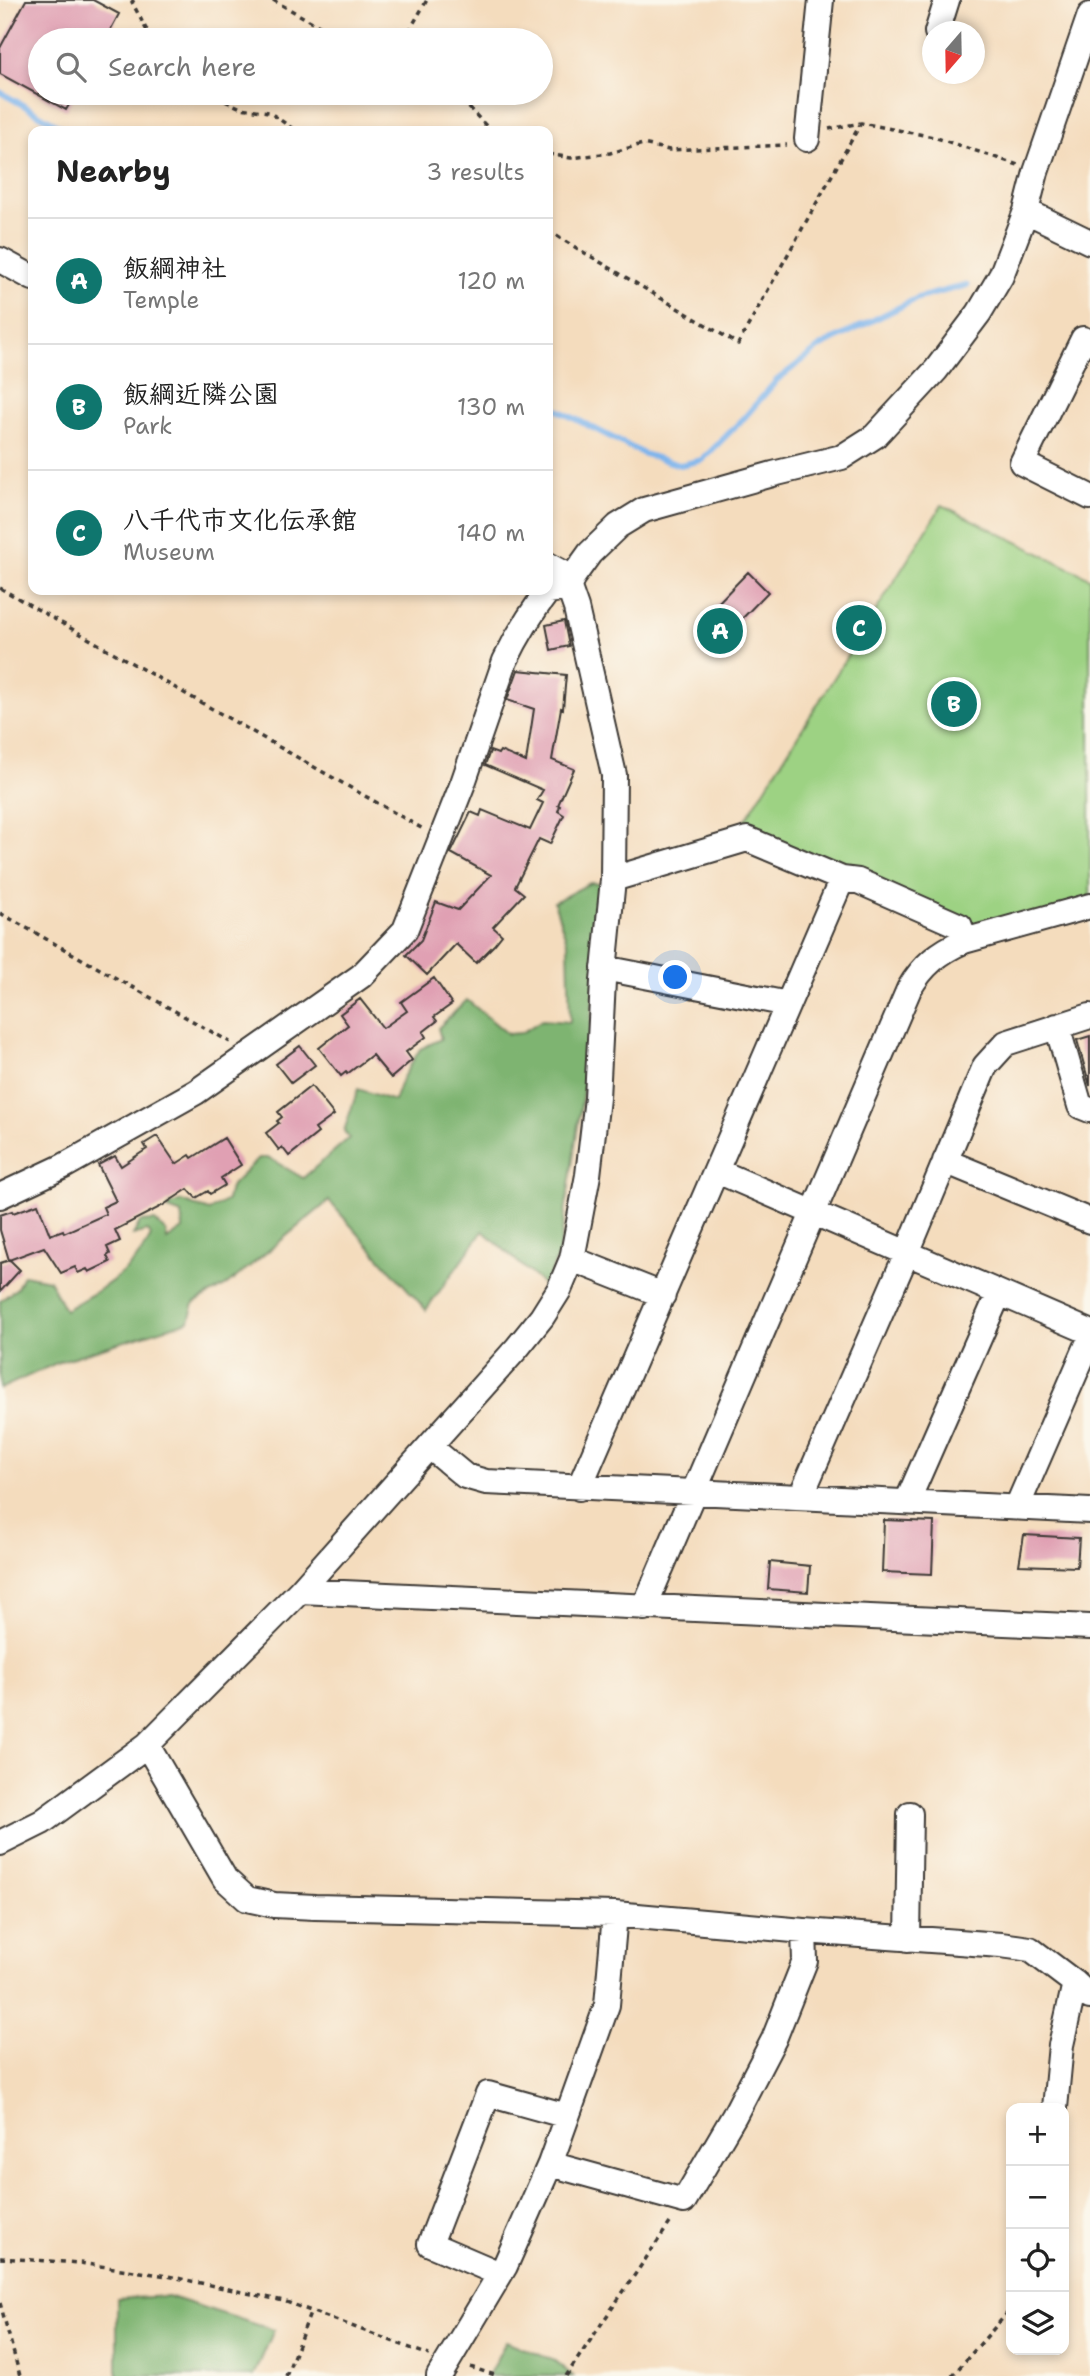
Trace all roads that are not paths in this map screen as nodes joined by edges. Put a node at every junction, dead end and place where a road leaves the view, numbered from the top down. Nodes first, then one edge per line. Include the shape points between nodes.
1 (821, 0) edge
2 (947, 0) edge
3 (1090, 15) edge
4 (940, 21) edge
5 (807, 139) dead end
6 (1026, 211) junction
7 (1090, 242) edge
8 (0, 260) edge
9 (28, 275) edge
10 (1090, 342) edge
11 (1090, 498) edge
12 (553, 569) edge
13 (570, 583) junction
14 (553, 589) edge
15 (545, 595) edge
16 (842, 878) junction
17 (613, 879) junction
18 (1090, 906) edge
19 (964, 942) junction
20 (604, 968) junction
21 (788, 1004) junction
22 (1090, 1016) edge
23 (1057, 1026) junction
24 (1090, 1110) edge
25 (945, 1161) junction
26 (717, 1171) junction
27 (0, 1196) edge
28 (812, 1211) junction
29 (1090, 1221) edge
30 (907, 1253) junction
31 (572, 1259) junction
32 (999, 1293) junction
33 (663, 1295) junction
34 (1090, 1332) edge
35 (1090, 1339) edge
36 (430, 1447) junction
37 (579, 1488) junction
38 (692, 1493) junction
39 (801, 1496) junction
40 (907, 1502) junction
41 (1017, 1507) junction
42 (1090, 1511) edge
43 (300, 1591) junction
44 (643, 1608) junction
45 (1090, 1628) edge
46 (147, 1745) junction
47 (911, 1814) dead end
48 (0, 1843) edge
49 (615, 1914) junction
50 (804, 1931) junction
51 (908, 1938) junction
52 (1083, 1990) edge
53 (1055, 2103) edge
54 (567, 2116) junction
55 (550, 2164) junction
56 (500, 2274) junction
57 (443, 2368) edge

1 - 5 street
2 - 4 street
3 - 6 street
6 - 7 street
6 - 13 street via 1001,276 979,313 936,370 875,436 842,457 644,510 590,552
8 - 9 street
10 - 11 street via 1083,339 1022,463
12 - 13 street
13 - 14 street
13 - 17 street via 614,775
15 - 27 street via 512,645 405,930 361,976 196,1092
16 - 17 street via 747,839
16 - 19 street via 960,926
16 - 21 street
17 - 20 street
18 - 19 street
19 - 28 street via 929,961 909,989
20 - 21 street
20 - 31 street via 597,1098
21 - 26 street
22 - 23 street
23 - 24 street via 1080,1106
23 - 25 street via 1006,1043 990,1058
25 - 29 street
25 - 30 street
26 - 28 street
26 - 33 street
28 - 30 street
28 - 38 street
30 - 32 street
30 - 39 street
31 - 33 street
31 - 36 street via 542,1317
32 - 34 street
32 - 40 street
33 - 37 street
35 - 41 street
36 - 37 street via 465,1476 486,1482
36 - 43 street
37 - 38 street
38 - 39 street
38 - 44 street
39 - 40 street
40 - 41 street
41 - 42 street
43 - 44 street
43 - 46 street
44 - 45 street
46 - 48 street via 42,1822
46 - 49 street via 225,1879 247,1899 315,1907
47 - 51 street
49 - 50 street
49 - 54 street via 607,2005
50 - 51 street
50 - 55 street via 805,1961 774,2039 684,2201
51 - 52 street via 1030,1949
52 - 53 street via 1061,2045
54 - 55 street
54 - 56 street via 488,2094 430,2244
55 - 56 street
56 - 57 street

